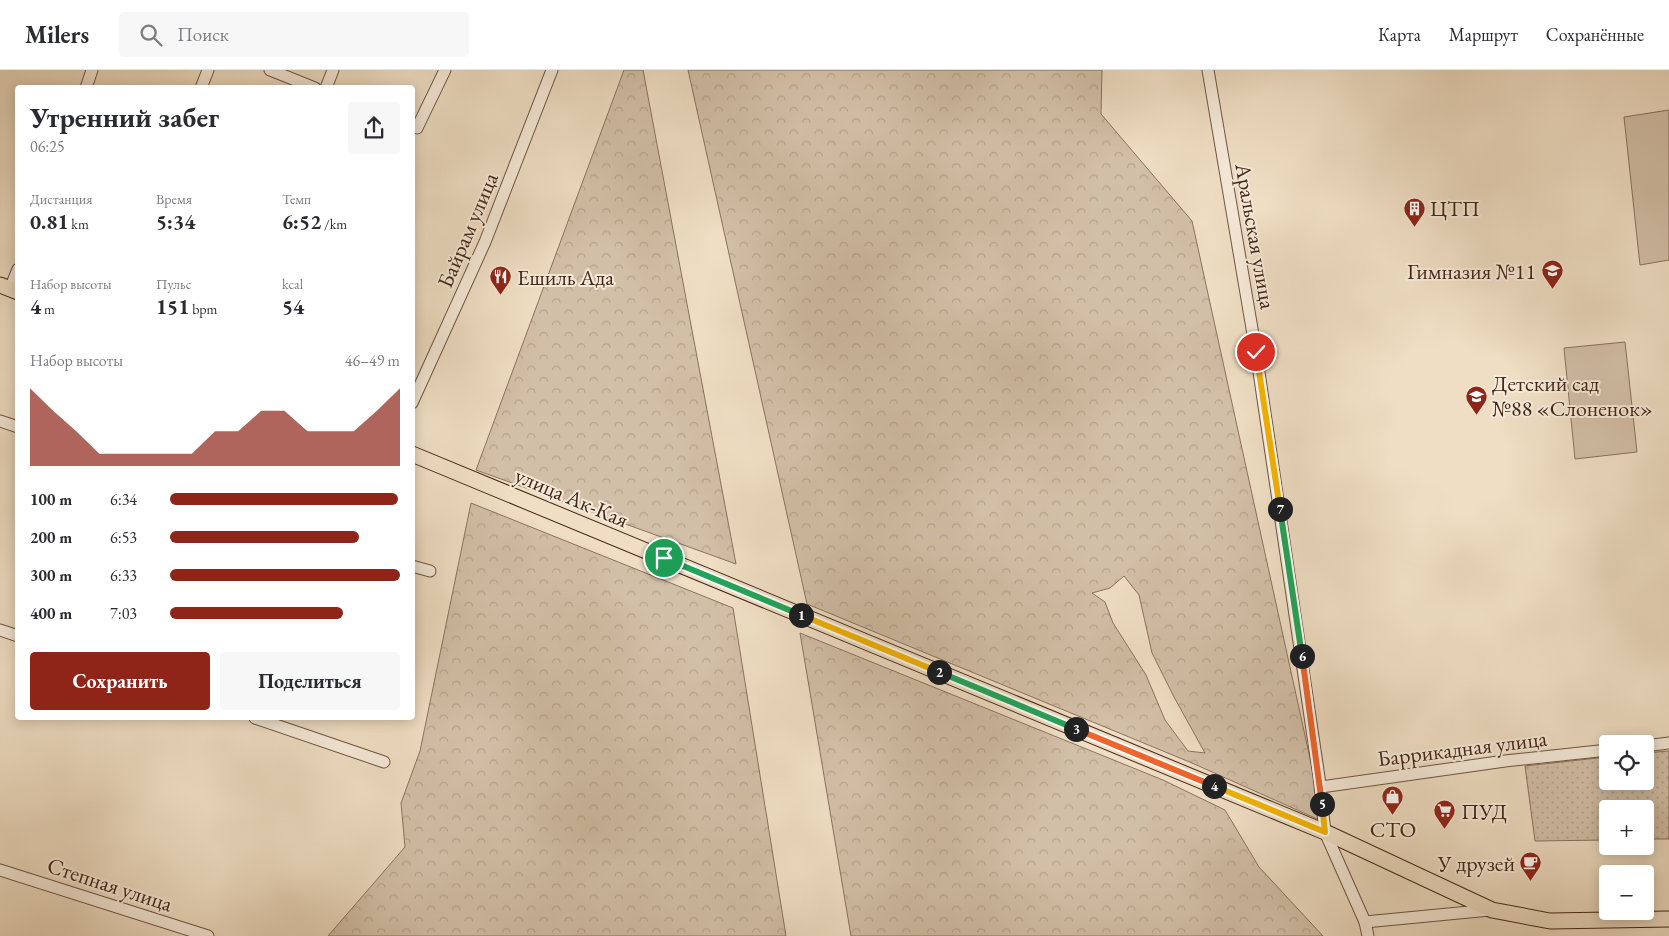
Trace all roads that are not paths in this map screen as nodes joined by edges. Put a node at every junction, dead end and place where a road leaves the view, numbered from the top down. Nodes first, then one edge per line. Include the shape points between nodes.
1 (92, 70) edge
2 (208, 70) edge
3 (270, 70) edge
4 (332, 70) edge
5 (444, 70) edge
6 (552, 70) edge
7 (1208, 70) edge
8 (87, 85) edge
9 (202, 85) edge
10 (308, 85) edge
11 (327, 85) edge
12 (415, 127) edge
13 (15, 276) edge
14 (9, 289) edge
15 (415, 396) edge
16 (0, 421) edge
17 (15, 426) edge
18 (415, 455) edge
19 (415, 567) edge
20 (430, 571) dead end
21 (0, 630) edge
22 (15, 635) edge
23 (261, 720) edge
24 (1669, 743) edge
25 (1654, 745) edge
26 (1599, 751) edge
27 (384, 762) dead end
28 (1321, 787) junction
29 (1325, 832) junction
30 (0, 870) edge
31 (1492, 910) junction
32 (1669, 919) edge
33 (1365, 922) junction
34 (208, 936) edge
35 (1368, 936) edge

1 - 8 street
2 - 9 street
3 - 10 street
4 - 11 street
5 - 12 street via 418,128
6 - 15 street, Байрам улица via 485,242
7 - 28 street, Аральская улица via 1256,352
13 - 14 street
16 - 17 street
18 - 29 main road, улица Ак-Кая
19 - 20 street
21 - 22 street
23 - 27 street
24 - 25 street
26 - 28 street, Баррикадная улица
28 - 29 street, Аральская улица
29 - 31 main road, улица Ак-Кая
29 - 33 street, Аральская улица
30 - 34 street, Степная улица
31 - 32 main road, улица Ак-Кая via 1550,921
31 - 33 street
33 - 35 street, Аральская улица

